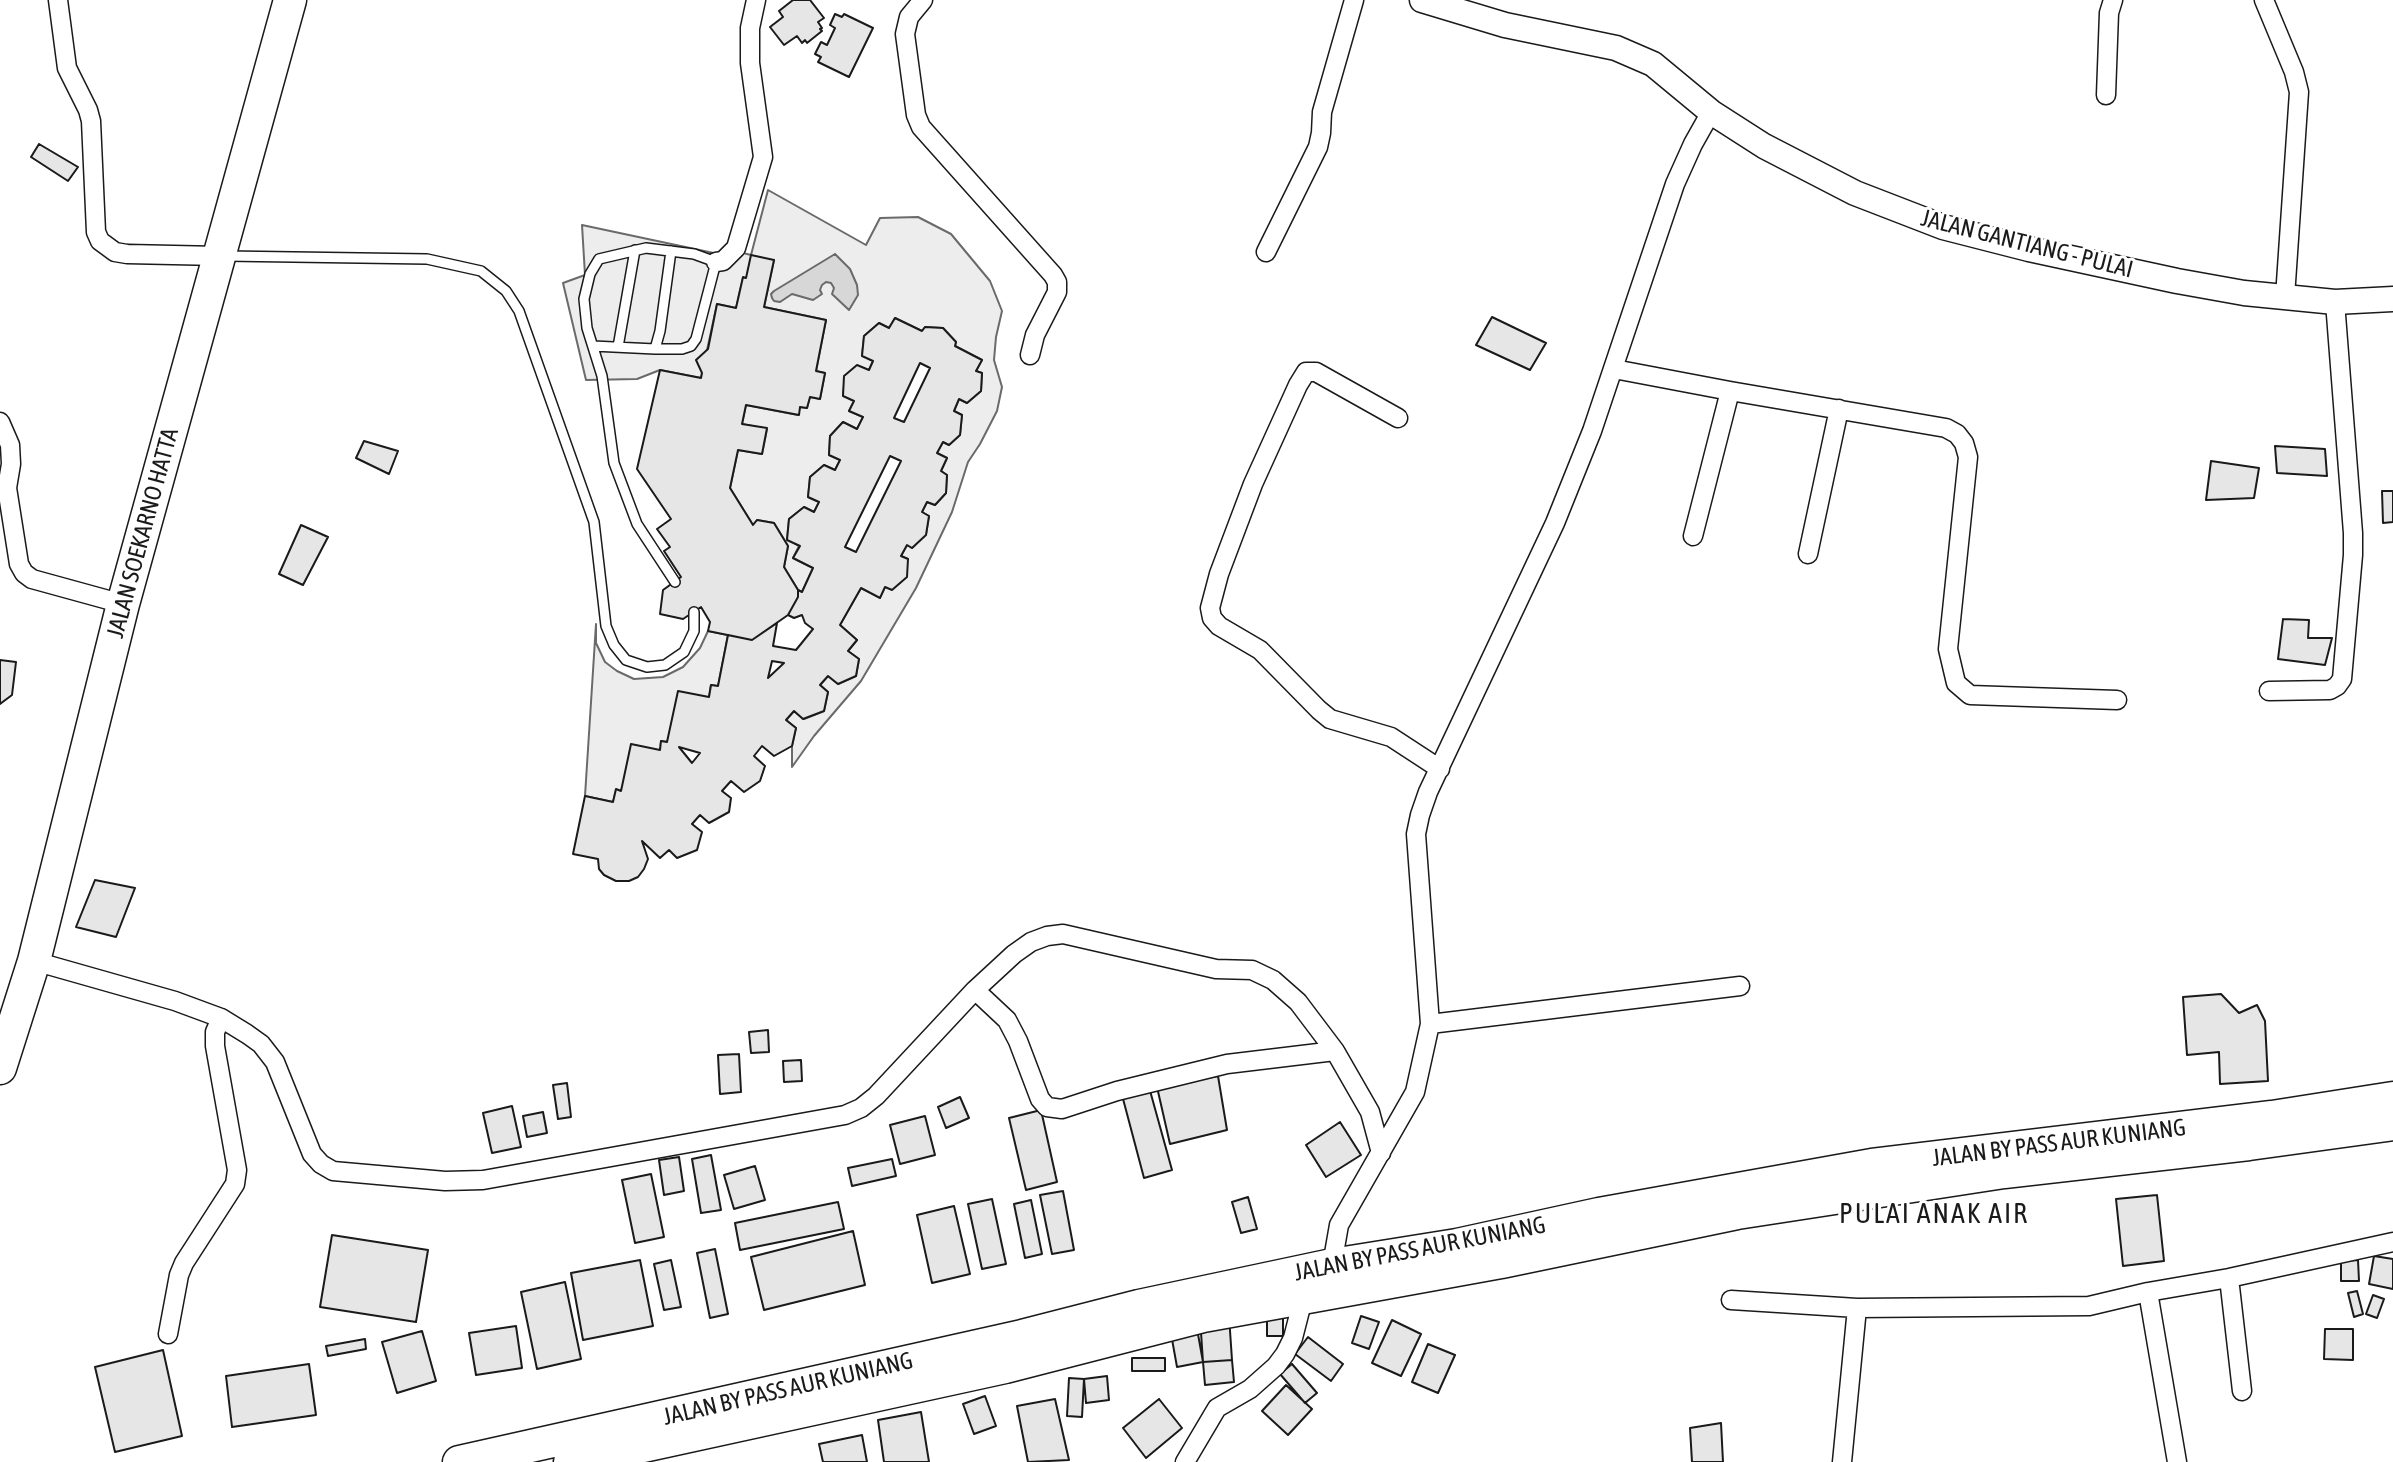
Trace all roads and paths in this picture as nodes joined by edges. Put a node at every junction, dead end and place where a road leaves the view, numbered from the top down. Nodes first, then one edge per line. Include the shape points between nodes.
1 (58, 0) edge
2 (290, 0) edge
3 (756, 0) edge
4 (923, 0) edge
5 (1354, 0) edge
6 (1422, 0) edge
7 (2113, 0) edge
8 (2264, 0) edge
9 (2106, 95) dead end
10 (1711, 112) junction
11 (635, 250) junction
12 (671, 251) junction
13 (1266, 252) dead end
14 (219, 256) junction
15 (716, 262) junction
16 (2285, 297) junction
17 (2393, 299) edge
18 (2335, 302) junction
19 (593, 346) junction
20 (618, 347) junction
21 (655, 349) junction
22 (1030, 355) dead end
23 (1614, 369) junction
24 (1730, 391) junction
25 (1839, 409) junction
26 (1398, 418) dead end
27 (0, 422) edge
28 (1693, 536) dead end
29 (1808, 554) dead end
30 (675, 582) dead end
31 (123, 604) junction
32 (694, 612) dead end
33 (2269, 691) dead end
34 (2117, 700) dead end
35 (1440, 769) junction
36 (34, 961) junction
37 (1740, 986) dead end
38 (975, 990) junction
39 (221, 1018) junction
40 (1430, 1024) junction
41 (1335, 1051) junction
42 (0, 1068) edge
43 (2389, 1112) edge
44 (1381, 1153) junction
45 (1601, 1228) junction
46 (2393, 1242) edge
47 (1332, 1265) junction
48 (2229, 1278) junction
49 (2148, 1292) junction
50 (1303, 1299) junction
51 (1731, 1300) dead end
52 (1857, 1308) junction
53 (168, 1334) dead end
54 (1024, 1349) junction
55 (2242, 1391) dead end
56 (459, 1462) edge
57 (570, 1462) edge
58 (1185, 1462) edge
59 (1842, 1462) edge
60 (2177, 1462) edge

1 - 14 street via 67,68 91,121 100,241 127,254
2 - 14 highway, JALAN SOEKARNO HATTA
3 - 15 street via 750,63 763,157 736,248
4 - 22 street via 909,17 905,34 921,127 1057,282
5 - 13 street via 1322,112 1318,147
6 - 10 street, JALAN GANTIANG - PULAI via 1505,25 1616,48 1653,64
7 - 9 street
8 - 16 street via 2299,92
10 - 16 street, JALAN GANTIANG - PULAI via 1855,193 1943,227 2177,281
10 - 23 street via 1675,184
11 - 12 lane
11 - 19 lane via 599,259 590,274 584,299
11 - 20 lane
12 - 15 lane
12 - 21 lane
14 - 31 highway, JALAN SOEKARNO HATTA
14 - 32 lane via 427,259 481,271 506,291 525,326 594,522 606,626 614,645 626,660 647,667 665,665 684,652 694,631
15 - 21 lane via 696,339 682,349
16 - 18 street, JALAN GANTIANG - PULAI
17 - 18 street, JALAN GANTIANG - PULAI
18 - 33 street via 2353,533 2342,679 2330,690
19 - 20 lane
19 - 30 lane via 614,463 637,524
20 - 21 lane
23 - 24 street
23 - 35 street via 1555,523
24 - 25 street
24 - 28 street
25 - 29 street
25 - 34 street via 1946,428 1964,443 1968,457 1948,649 1956,683 1970,695
26 - 35 street via 1316,372 1306,372 1253,484 1210,608 1219,626 1260,650 1330,719 1391,737
27 - 31 street via 10,445 7,488 24,573
31 - 36 highway, JALAN SOEKARNO HATTA
35 - 40 street via 1416,834
36 - 39 street
36 - 42 highway, JALAN SOEKARNO HATTA
37 - 40 street
38 - 39 street via 876,1096 845,1115 483,1180 333,1171 321,1164 312,1154 275,1062 254,1039
38 - 41 street via 1031,942 1063,934 1216,969 1252,970 1298,1002
38 - 41 street via 1007,1020 1047,1107 1062,1109 1227,1064
39 - 53 street via 215,1046 235,1184 184,1263
40 - 44 street via 1415,1092
41 - 44 street via 1370,1112
43 - 45 highway, JALAN BY PASS AUR KUNIANG via 2257,1119 1872,1165
44 - 47 street via 1339,1225
45 - 47 highway, JALAN BY PASS AUR KUNIANG
45 - 50 highway, JALAN BY PASS AUR KUNIANG
46 - 48 street
47 - 54 highway, JALAN BY PASS AUR KUNIANG via 1139,1306
48 - 49 street
48 - 55 street
49 - 52 street via 2089,1306
49 - 60 street
50 - 54 highway, JALAN BY PASS AUR KUNIANG
50 - 58 street via 1285,1354 1250,1389 1217,1408
51 - 52 street
52 - 59 street
54 - 56 highway, JALAN BY PASS AUR KUNIANG
54 - 57 highway, JALAN BY PASS AUR KUNIANG

